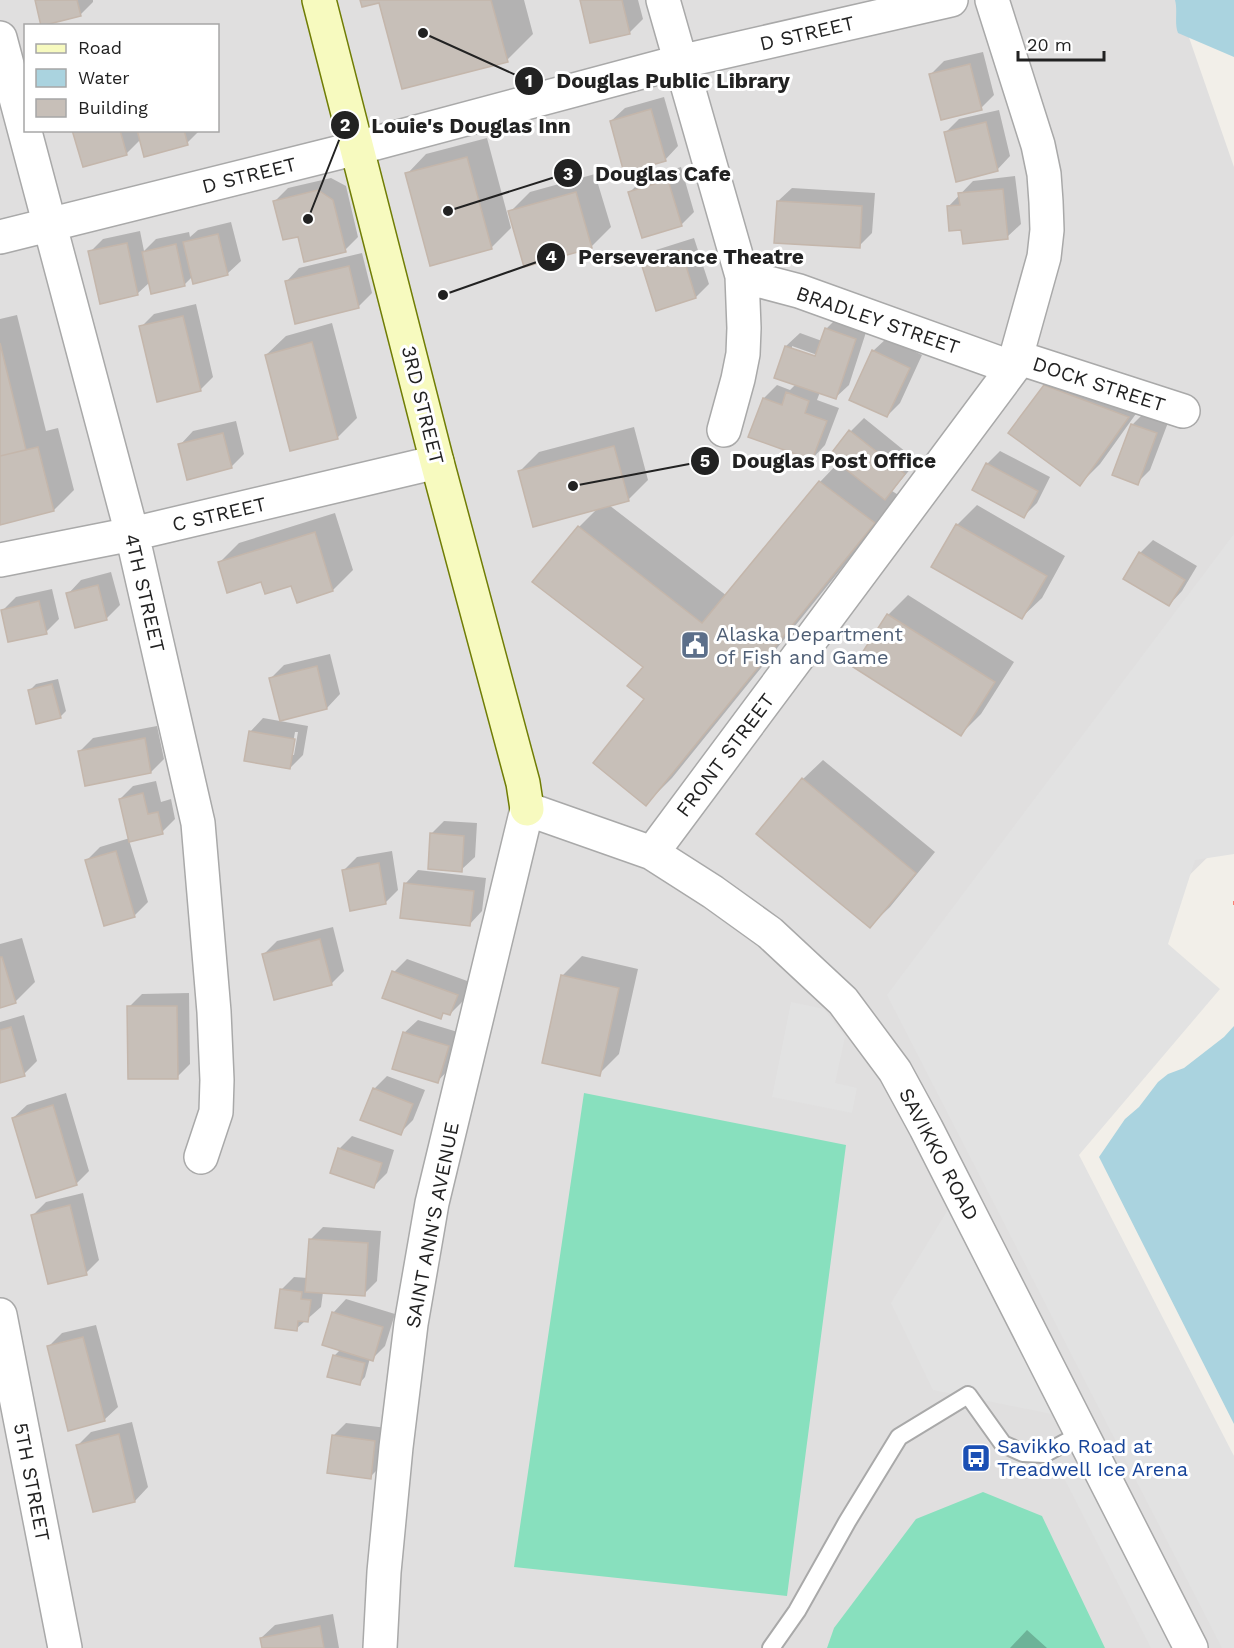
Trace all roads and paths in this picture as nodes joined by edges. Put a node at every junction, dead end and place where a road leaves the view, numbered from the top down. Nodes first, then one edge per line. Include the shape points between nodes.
1 (319, 0) edge
2 (663, 0) edge
3 (951, 0) edge
4 (992, 0) edge
5 (0, 38) edge
6 (679, 62) junction
7 (24, 128) edge
8 (25, 132) edge
9 (357, 148) junction
10 (50, 225) junction
11 (0, 237) edge
12 (742, 276) junction
13 (1014, 362) junction
14 (1183, 411) dead end
15 (724, 430) dead end
16 (437, 462) junction
17 (132, 534) junction
18 (0, 560) edge
19 (527, 809) junction
20 (652, 853) junction
21 (201, 1157) dead end
22 (0, 1315) edge
23 (1082, 1434) junction
24 (64, 1648) edge
25 (380, 1648) edge
26 (771, 1648) edge
27 (1191, 1648) edge

1 - 9 main road, 3RD STREET
2 - 6 street
3 - 6 street, D STREET
4 - 13 street via 1038,145 1046,202 1044,257
5 - 7 street, 4TH STREET
6 - 9 street, D STREET
6 - 12 street
8 - 10 street, 4TH STREET
9 - 10 street, D STREET
9 - 16 main road, 3RD STREET
10 - 11 street, D STREET
10 - 17 street, 4TH STREET
12 - 13 street, BRADLEY STREET
12 - 15 street via 743,354
13 - 14 street, DOCK STREET
13 - 20 street, FRONT STREET
16 - 17 street, C STREET
16 - 19 main road, 3RD STREET via 524,783
17 - 18 street, C STREET
17 - 21 street, 4TH STREET via 198,824 217,1080 216,1112
19 - 20 street, SAVIKKO ROAD
19 - 25 street, SAINT ANN'S AVENUE via 429,1225 411,1324 384,1572
20 - 23 street, SAVIKKO ROAD via 770,933 843,1001 895,1071
22 - 24 street, 5TH STREET
23 - 26 lane via 1044,1454 1023,1453 1003,1444 968,1395 899,1437 797,1611
23 - 27 street, SAVIKKO ROAD

